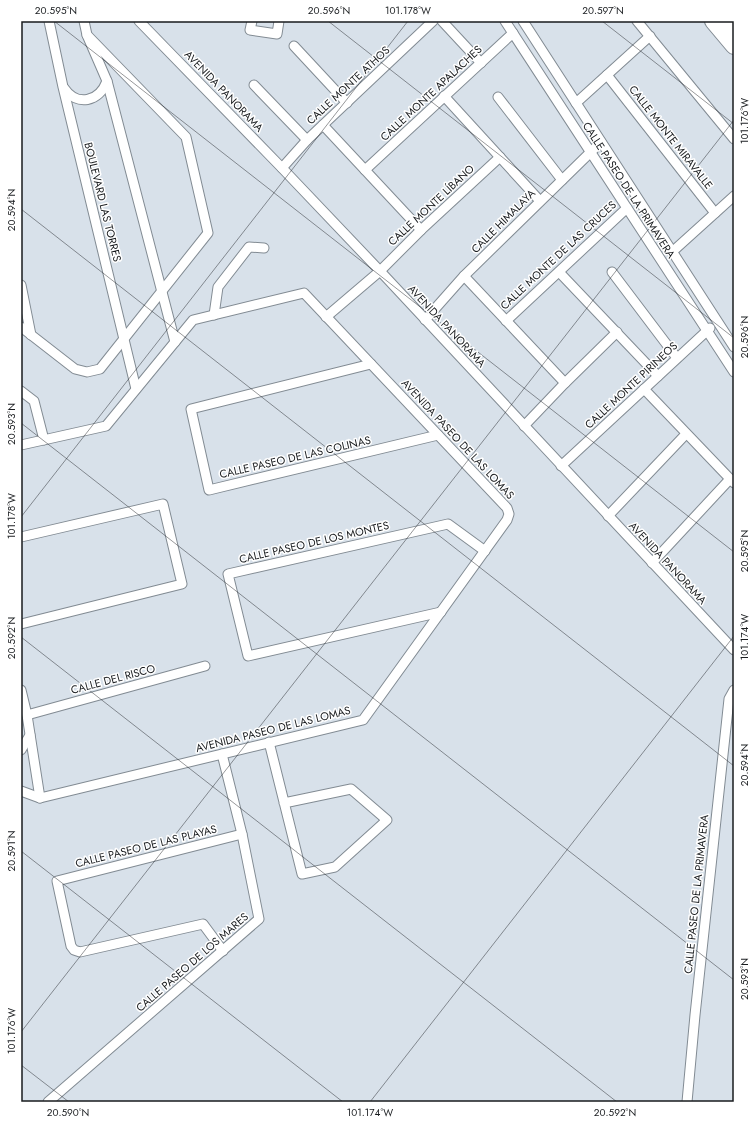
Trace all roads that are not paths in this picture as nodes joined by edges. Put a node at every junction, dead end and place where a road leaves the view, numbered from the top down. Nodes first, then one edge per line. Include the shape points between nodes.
1 (49, 21) edge
2 (84, 21) edge
3 (139, 21) edge
4 (252, 21) edge
5 (279, 21) edge
6 (434, 21) edge
7 (442, 21) edge
8 (505, 21) edge
9 (523, 21) edge
10 (637, 21) edge
11 (713, 21) edge
12 (730, 21) edge
13 (734, 26) edge
14 (513, 33) junction
15 (88, 34) junction
16 (650, 36) junction
17 (294, 46) dead end
18 (734, 46) edge
19 (481, 63) junction
20 (607, 75) junction
21 (107, 81) junction
22 (254, 85) dead end
23 (63, 87) junction
24 (444, 96) junction
25 (498, 97) dead end
26 (347, 102) junction
27 (576, 104) junction
28 (323, 125) junction
29 (734, 139) edge
30 (307, 140) junction
31 (601, 142) junction
32 (590, 152) junction
33 (500, 157) junction
34 (282, 168) junction
35 (366, 170) junction
36 (562, 180) junction
37 (734, 196) edge
38 (540, 201) junction
39 (627, 208) junction
40 (715, 213) junction
41 (421, 230) junction
42 (264, 248) dead end
43 (672, 252) junction
44 (380, 271) junction
45 (559, 272) junction
46 (612, 272) dead end
47 (464, 276) junction
48 (21, 285) edge
49 (162, 292) junction
50 (214, 315) junction
51 (326, 317) junction
52 (424, 320) junction
53 (506, 321) junction
54 (717, 321) junction
55 (21, 327) edge
56 (707, 331) junction
57 (616, 332) junction
58 (31, 335) junction
59 (124, 338) junction
60 (175, 342) junction
61 (734, 347) edge
62 (677, 358) junction
63 (371, 364) junction
64 (734, 372) edge
65 (658, 376) junction
66 (564, 383) junction
67 (136, 389) junction
68 (644, 389) junction
69 (21, 391) edge
70 (524, 426) junction
71 (686, 434) junction
72 (438, 435) junction
73 (44, 440) junction
74 (21, 446) edge
75 (561, 466) junction
76 (732, 481) edge
77 (608, 516) junction
78 (21, 536) edge
79 (485, 551) junction
80 (652, 563) junction
81 (441, 612) junction
82 (21, 624) edge
83 (734, 650) edge
84 (205, 666) dead end
85 (21, 690) edge
86 (734, 690) edge
87 (27, 714) junction
88 (30, 735) junction
89 (270, 742) junction
90 (21, 750) edge
91 (222, 754) junction
92 (21, 791) edge
93 (40, 798) junction
94 (284, 803) junction
95 (242, 834) junction
96 (223, 950) junction
97 (48, 1102) edge
98 (687, 1102) edge

1 - 23 street, BOULEVARD LAS TORRES
2 - 15 street
3 - 34 street, AVENIDA PANORAMA
4 - 5 street via 250,30 277,34
6 - 26 street, CALLE MONTE ATHOS
7 - 19 street
8 - 14 street, CALLE PASEO DE LA PRIMAVERA
9 - 27 street, CALLE PASEO DE LA PRIMAVERA
10 - 16 street
11 - 18 highway
12 - 13 highway
14 - 19 street, CALLE MONTE APALACHES
14 - 32 street, CALLE PASEO DE LA PRIMAVERA
15 - 21 street
15 - 49 street via 186,137 208,233
16 - 20 street
16 - 29 street
17 - 26 street
19 - 24 street, CALLE MONTE APALACHES
20 - 27 street
20 - 40 street, CALLE MONTE MIRAVALLE
21 - 23 street via 104,89 91,99 75,98
21 - 49 street
22 - 30 street
23 - 59 street, BOULEVARD LAS TORRES
24 - 33 street
24 - 35 street, CALLE MONTE APALACHES
25 - 36 street
26 - 28 street, CALLE MONTE ATHOS
27 - 31 street, CALLE PASEO DE LA PRIMAVERA
28 - 30 street, CALLE MONTE ATHOS
28 - 35 street
30 - 34 street, CALLE MONTE ATHOS
31 - 32 street, CALLE HIMALAYA
31 - 43 street, CALLE PASEO DE LA PRIMAVERA
32 - 36 street, CALLE HIMALAYA
32 - 39 street, CALLE PASEO DE LA PRIMAVERA
33 - 38 street
33 - 41 street, CALLE MONTE LÍBANO
34 - 44 street, AVENIDA PANORAMA
35 - 41 street
36 - 38 street, CALLE HIMALAYA
37 - 40 street
38 - 47 street, CALLE HIMALAYA
39 - 45 street, CALLE MONTE DE LAS CRUCES
39 - 56 street, CALLE PASEO DE LA PRIMAVERA
40 - 43 street
41 - 44 street, CALLE MONTE LÍBANO
42 - 50 street via 249,247 218,287
43 - 54 street, CALLE PASEO DE LA PRIMAVERA
44 - 51 street, CALLE MONTE LÍBANO
44 - 52 street, AVENIDA PANORAMA
45 - 53 street, CALLE MONTE DE LAS CRUCES
45 - 57 street
46 - 62 street
47 - 52 street, CALLE HIMALAYA
47 - 53 street
48 - 58 street
49 - 59 street
49 - 60 street
50 - 51 street, AVENIDA PASEO DE LAS LOMAS via 304,293
50 - 60 street, AVENIDA PASEO DE LAS LOMAS via 193,320
51 - 63 street, AVENIDA PASEO DE LAS LOMAS
52 - 70 street, AVENIDA PANORAMA
53 - 66 street
54 - 56 street, CALLE MONTE PIRINEOS
54 - 61 street, CALLE PASEO DE LA PRIMAVERA
55 - 58 street
56 - 62 street, CALLE MONTE PIRINEOS
56 - 64 street, CALLE PASEO DE LA PRIMAVERA
57 - 65 street
57 - 66 street
58 - 59 street via 75,369 87,372 100,369
59 - 67 street, BOULEVARD LAS TORRES
60 - 67 street, AVENIDA PASEO DE LAS LOMAS
62 - 65 street, CALLE MONTE PIRINEOS
63 - 72 street, AVENIDA PASEO DE LAS LOMAS
63 - 72 street, CALLE PASEO DE LAS COLINAS via 191,409 209,490
65 - 68 street, CALLE MONTE PIRINEOS
66 - 70 street
67 - 73 street, AVENIDA PASEO DE LAS LOMAS via 106,426
68 - 71 street
68 - 75 street, CALLE MONTE PIRINEOS
69 - 73 street via 34,401
70 - 75 street, AVENIDA PANORAMA
71 - 76 street
71 - 77 street
72 - 79 street, AVENIDA PASEO DE LAS LOMAS via 507,508 507,520
73 - 74 street, AVENIDA PASEO DE LAS LOMAS
75 - 77 street, AVENIDA PANORAMA
76 - 80 street
77 - 80 street, AVENIDA PANORAMA
78 - 82 street via 163,504 182,584
79 - 81 street, AVENIDA PASEO DE LAS LOMAS
79 - 81 street, CALLE PASEO DE LOS MONTES via 448,524 228,574 248,656
80 - 83 street, AVENIDA PANORAMA
81 - 89 street, AVENIDA PASEO DE LAS LOMAS via 363,720
84 - 87 street, CALLE DEL RISCO
85 - 87 street
86 - 98 street, CALLE PASEO DE LA PRIMAVERA via 728,706
87 - 88 street
88 - 90 street
88 - 93 street
89 - 91 street, AVENIDA PASEO DE LAS LOMAS
89 - 94 street
91 - 93 street, AVENIDA PASEO DE LAS LOMAS
91 - 95 street, CALLE PASEO DE LOS MARES
92 - 93 street
94 - 94 street via 351,789 387,820 335,867 302,874
95 - 96 street, CALLE PASEO DE LOS MARES via 259,919
95 - 96 street, CALLE PASEO DE LAS PLAYAS via 57,881 74,950 80,952 203,924
96 - 97 street, CALLE PASEO DE LOS MARES

